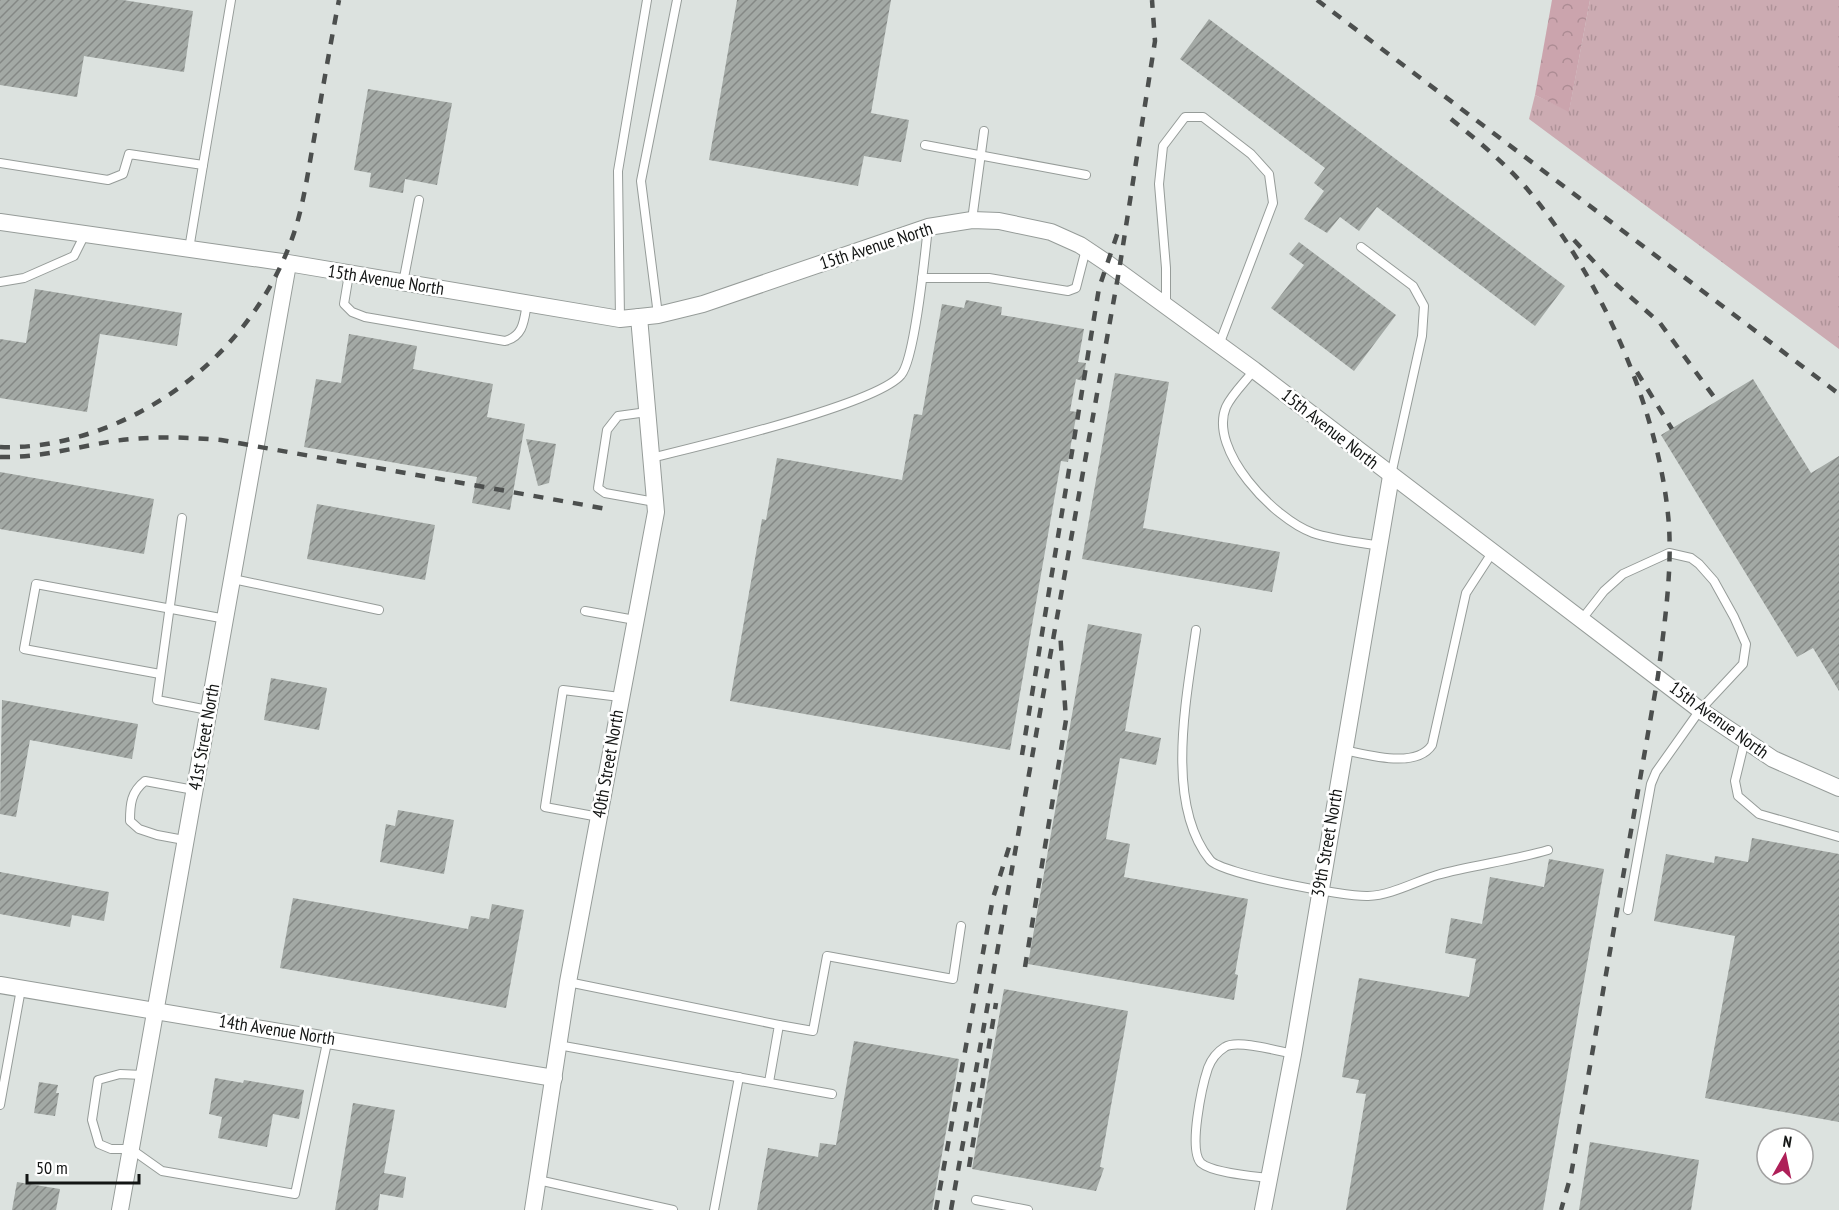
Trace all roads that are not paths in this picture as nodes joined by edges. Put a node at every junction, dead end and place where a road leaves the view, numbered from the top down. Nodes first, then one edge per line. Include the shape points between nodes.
1 (231, 0) edge
2 (647, 0) edge
3 (677, 0) edge
4 (984, 131) dead end
5 (924, 145) dead end
6 (981, 156) junction
7 (0, 163) edge
8 (203, 165) junction
9 (1086, 175) dead end
10 (419, 200) dead end
11 (972, 220) junction
12 (0, 222) edge
13 (928, 227) junction
14 (84, 234) junction
15 (1361, 247) dead end
16 (189, 249) junction
17 (1086, 249) junction
18 (288, 264) junction
19 (349, 274) junction
20 (922, 278) junction
21 (0, 282) edge
22 (403, 283) junction
23 (527, 302) junction
24 (1166, 307) junction
25 (658, 315) junction
26 (639, 317) junction
27 (620, 319) junction
28 (1219, 346) junction
29 (1254, 370) junction
30 (647, 412) junction
31 (651, 458) junction
32 (1391, 476) junction
33 (655, 502) junction
34 (182, 518) dead end
35 (1381, 546) junction
36 (1492, 553) junction
37 (234, 579) junction
38 (170, 609) junction
39 (379, 610) dead end
40 (585, 611) dead end
41 (226, 619) junction
42 (1582, 619) junction
43 (635, 620) junction
44 (1196, 630) dead end
45 (160, 674) junction
46 (620, 697) junction
47 (208, 710) junction
48 (1700, 710) junction
49 (1745, 740) junction
50 (1344, 750) junction
51 (1839, 788) edge
52 (195, 790) junction
53 (599, 817) junction
54 (1839, 837) edge
55 (184, 840) junction
56 (1548, 850) dead end
57 (1319, 889) junction
58 (1628, 910) dead end
59 (961, 926) dead end
60 (568, 982) junction
61 (0, 985) edge
62 (21, 989) junction
63 (155, 1010) junction
64 (779, 1025) junction
65 (328, 1038) junction
66 (558, 1045) junction
67 (1293, 1054) junction
68 (143, 1075) junction
69 (739, 1077) junction
70 (554, 1078) junction
71 (769, 1082) junction
72 (832, 1094) dead end
73 (0, 1105) edge
74 (131, 1149) junction
75 (1269, 1178) junction
76 (538, 1180) junction
77 (976, 1200) dead end
78 (120, 1210) edge
79 (533, 1210) edge
80 (673, 1210) edge
81 (714, 1210) edge
82 (1028, 1210) edge
83 (1263, 1210) edge

1 - 8 lane
2 - 27 lane via 618,171
3 - 25 lane via 641,181
4 - 6 lane
5 - 6 lane
6 - 9 lane
6 - 11 lane
7 - 8 lane via 108,180 123,174 129,154
8 - 16 lane
10 - 22 lane
11 - 13 street, 15th Avenue North
11 - 17 street, 15th Avenue North via 1025,225 1051,232
12 - 14 street, 15th Avenue North
13 - 20 lane
13 - 25 street, 15th Avenue North via 703,304
14 - 16 street, 15th Avenue North
14 - 21 lane via 74,256 24,278
15 - 32 lane via 1413,286 1424,306 1422,336
16 - 18 street, 15th Avenue North
17 - 20 lane via 1076,288 1068,291 990,278
17 - 24 street, 15th Avenue North
18 - 19 street, 15th Avenue North
18 - 37 street, 41st Street North
19 - 22 street, 15th Avenue North
19 - 23 lane via 344,304 352,312 505,341 516,338 522,330
20 - 31 lane via 907,362 894,381 820,411 702,447
22 - 23 street, 15th Avenue North
23 - 27 street, 15th Avenue North
24 - 28 street, 15th Avenue North
24 - 28 lane via 1159,183 1163,146 1185,117 1203,117 1251,154 1269,174 1273,203
25 - 26 street, 15th Avenue North
26 - 27 street, 15th Avenue North
26 - 30 street, 40th Street North
28 - 29 street, 15th Avenue North
29 - 32 street, 15th Avenue North
29 - 35 lane via 1226,406 1222,423 1223,437 1245,477 1276,511 1312,532
30 - 31 street, 40th Street North
30 - 33 lane via 618,416 607,430 598,488 611,495
31 - 33 street, 40th Street North
32 - 35 street, 39th Street North
32 - 36 street, 15th Avenue North
33 - 43 street, 40th Street North
34 - 38 lane
35 - 50 street, 39th Street North
36 - 42 street, 15th Avenue North
36 - 50 lane via 1466,593 1427,753 1416,758
37 - 39 lane
37 - 41 street, 41st Street North
38 - 41 lane
38 - 45 lane
38 - 45 lane via 36,584 24,648
40 - 43 lane
41 - 47 street, 41st Street North
42 - 48 street, 15th Avenue North
42 - 48 lane via 1604,591 1637,565 1669,553 1700,564 1714,581 1746,644 1743,664
43 - 46 street, 40th Street North
44 - 57 lane via 1184,716 1182,766 1185,803 1199,840 1211,862 1231,873
45 - 47 lane via 157,700
46 - 53 street, 40th Street North
46 - 53 lane via 563,690 545,807
47 - 52 street, 41st Street North
48 - 49 street, 15th Avenue North
48 - 58 lane via 1651,784
49 - 51 street, 15th Avenue North via 1773,759
49 - 54 lane via 1735,782 1738,796 1759,814
50 - 57 street, 39th Street North
52 - 55 street, 41st Street North
52 - 55 lane via 145,781 134,790 130,806 130,821 139,829
53 - 60 street, 40th Street North
55 - 63 street, 41st Street North
56 - 57 lane via 1436,875 1406,888 1367,896
57 - 67 street, 39th Street North
59 - 64 lane via 953,980 826,956 813,1030
60 - 64 lane
60 - 66 street, 40th Street North
61 - 62 street, 14th Avenue North
62 - 63 street, 14th Avenue North
62 - 73 lane
63 - 65 street, 14th Avenue North
63 - 68 street, 41st Street North
64 - 71 lane
65 - 70 street, 14th Avenue North
65 - 74 lane via 295,1194 162,1171
66 - 69 lane
66 - 70 street, 40th Street North
67 - 75 street, 39th Street North
67 - 75 lane via 1238,1044 1227,1046 1213,1057 1208,1068 1196,1134 1197,1157 1218,1170
68 - 74 street, 41st Street North
68 - 74 lane via 120,1074 98,1080 92,1120 99,1144 111,1149
69 - 71 lane
69 - 81 lane
70 - 76 street, 40th Street North
71 - 72 lane
74 - 78 street, 41st Street North
75 - 83 street, 39th Street North
76 - 79 street, 40th Street North
76 - 80 lane
77 - 82 lane

